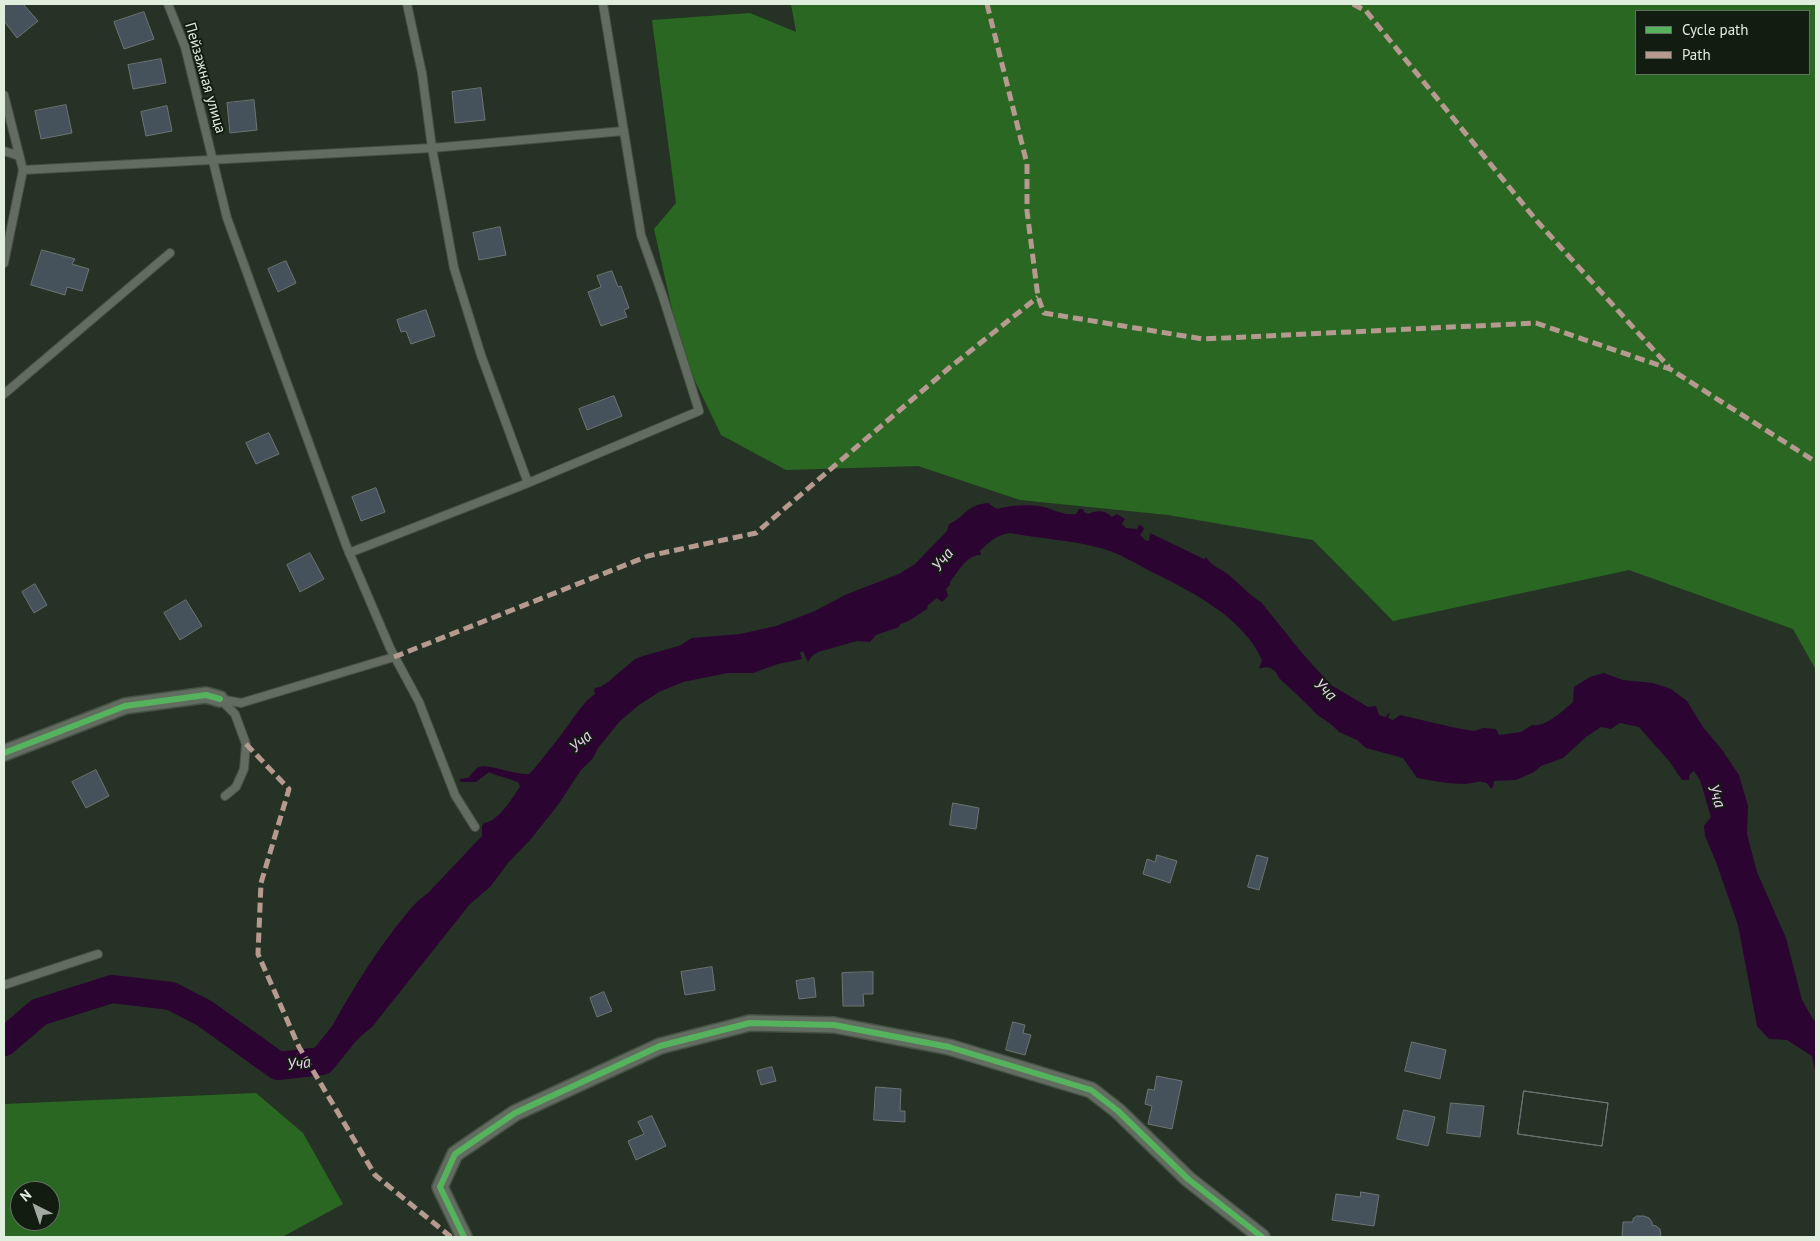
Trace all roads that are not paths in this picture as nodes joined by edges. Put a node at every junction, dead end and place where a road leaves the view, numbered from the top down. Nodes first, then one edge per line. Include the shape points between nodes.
1 (168, 4) edge
2 (407, 4) edge
3 (603, 4) edge
4 (4, 94) edge
5 (624, 131) junction
6 (432, 148) junction
7 (4, 151) edge
8 (19, 156) junction
9 (214, 160) junction
10 (22, 170) junction
11 (170, 253) dead end
12 (4, 263) edge
13 (4, 394) edge
14 (528, 483) junction
15 (349, 553) junction
16 (394, 657) junction
17 (220, 699) junction
18 (4, 752) edge
19 (225, 796) dead end
20 (475, 827) dead end
21 (98, 954) dead end
22 (4, 985) edge
23 (464, 1237) edge
24 (1262, 1237) edge

1 - 9 lane, Пейзажная улица via 185,47
2 - 6 lane via 422,73
3 - 5 lane
4 - 8 lane
5 - 6 lane
5 - 14 lane via 641,235 699,411
6 - 9 lane
6 - 14 lane via 454,268 481,355
7 - 8 lane
8 - 10 lane
9 - 10 lane
9 - 15 lane, Пейзажная улица via 227,218
10 - 12 lane
11 - 13 lane
14 - 15 lane
15 - 16 lane, Пейзажная улица
16 - 17 lane via 240,703
16 - 20 lane, Пейзажная улица via 419,702 455,795
17 - 18 street via 206,695 125,706
17 - 19 lane via 235,714 246,744 244,769 236,787
21 - 22 lane
23 - 24 street via 440,1187 455,1154 515,1113 660,1046 750,1023 834,1025 949,1047 1091,1090 1188,1179

